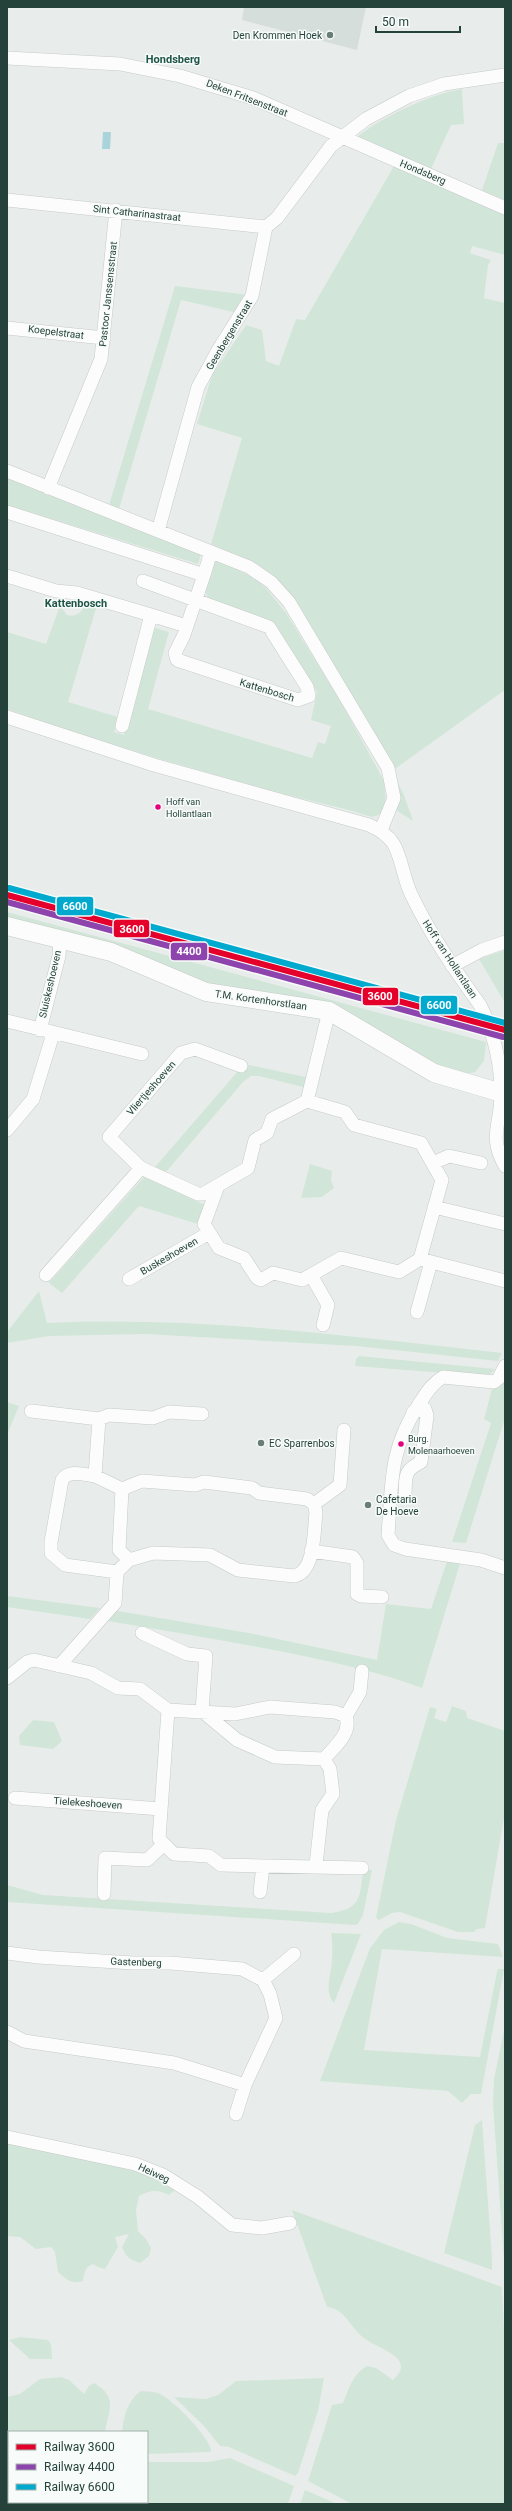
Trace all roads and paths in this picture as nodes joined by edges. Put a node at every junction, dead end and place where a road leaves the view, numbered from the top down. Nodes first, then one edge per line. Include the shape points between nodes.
1 (7, 58) edge
2 (505, 75) edge
3 (341, 137) junction
4 (7, 200) edge
5 (505, 208) edge
6 (116, 210) junction
7 (266, 227) junction
8 (7, 328) edge
9 (104, 338) junction
10 (7, 472) edge
11 (48, 488) junction
12 (7, 512) edge
13 (158, 531) junction
14 (211, 552) junction
15 (204, 574) junction
16 (7, 576) edge
17 (143, 581) dead end
18 (196, 600) junction
19 (151, 615) junction
20 (186, 626) junction
21 (7, 717) edge
22 (122, 726) dead end
23 (381, 830) junction
24 (7, 926) edge
25 (60, 938) junction
26 (505, 942) edge
27 (452, 966) junction
28 (329, 1010) junction
29 (7, 1021) edge
30 (40, 1030) junction
31 (53, 1034) junction
32 (142, 1054) dead end
33 (240, 1066) dead end
34 (503, 1094) edge
35 (307, 1101) junction
36 (7, 1130) edge
37 (432, 1163) junction
38 (481, 1163) dead end
39 (505, 1166) edge
40 (141, 1168) junction
41 (218, 1186) junction
42 (434, 1206) junction
43 (505, 1224) edge
44 (210, 1232) junction
45 (426, 1261) junction
46 (46, 1275) dead end
47 (311, 1275) junction
48 (129, 1279) dead end
49 (505, 1281) edge
50 (417, 1312) dead end
51 (323, 1325) dead end
52 (505, 1366) edge
53 (31, 1411) dead end
54 (413, 1412) junction
55 (202, 1414) dead end
56 (99, 1420) junction
57 (344, 1430) dead end
58 (95, 1476) junction
59 (122, 1489) junction
60 (404, 1495) dead end
61 (314, 1504) junction
62 (311, 1551) junction
63 (129, 1560) junction
64 (505, 1568) edge
65 (117, 1572) junction
66 (382, 1597) dead end
67 (142, 1633) dead end
68 (59, 1666) junction
69 (362, 1671) dead end
70 (7, 1678) edge
71 (168, 1710) junction
72 (202, 1711) junction
73 (346, 1716) junction
74 (324, 1759) junction
75 (15, 1798) dead end
76 (161, 1809) junction
77 (164, 1844) junction
78 (316, 1865) junction
79 (263, 1866) junction
80 (362, 1868) dead end
81 (260, 1892) dead end
82 (104, 1894) dead end
83 (7, 1953) edge
84 (294, 1954) dead end
85 (263, 1980) junction
86 (7, 2032) edge
87 (245, 2085) junction
88 (236, 2114) dead end
89 (7, 2137) edge
90 (290, 2223) dead end

1 - 3 street, Deken Fritsenstraat via 120,64 180,76 253,98
2 - 3 street via 444,84 409,96 366,119
3 - 5 street, Hondsberg
3 - 7 street via 331,146 277,218
4 - 6 street, Sint Catharinastraat
6 - 7 street, Sint Catharinastraat
6 - 9 street, Pastoor Janssensstraat
7 - 13 street, Geenbergenstraat via 252,296 198,387
8 - 9 street, Koepelstraat
9 - 11 street, Pastoor Janssensstraat via 101,359
10 - 11 street
11 - 13 street
12 - 15 street
13 - 14 street
14 - 15 street, Kattenbosch
14 - 23 street via 248,567 271,582 289,602 388,768 394,798
15 - 18 street, Kattenbosch
16 - 19 street
17 - 18 street, Kattenbosch
18 - 20 street, Kattenbosch
18 - 20 street, Kattenbosch via 269,627 307,687 309,696 298,700 183,664 177,660 175,653
19 - 20 street
19 - 22 street
21 - 23 street, Hoff van Hollantlaan via 154,765
23 - 27 street, Hoff van Hollantlaan via 398,852 406,884 429,930
24 - 25 street, T.M. Kortenhorstlaan
25 - 28 street, T.M. Kortenhorstlaan via 111,952 206,992
25 - 30 street, Sluiskeshoeven via 59,956
26 - 27 street via 482,950
27 - 34 street, Hoff van Hollantlaan via 480,1005 486,1018 500,1060
28 - 34 street, T.M. Kortenhorstlaan via 434,1073
28 - 35 street
29 - 30 street, Sluiskeshoeven
30 - 31 street, Sluiskeshoeven
31 - 32 street, Sluiskeshoeven
31 - 36 street via 33,1099
33 - 40 street, Vliertjeshoeven via 195,1049 181,1053 109,1137
34 - 39 street, Hoff van Hollantlaan via 495,1135 497,1151
35 - 37 street via 345,1112 354,1125 421,1143
35 - 41 street via 272,1119 267,1133 255,1140 248,1168
37 - 38 street via 449,1156
37 - 42 street via 442,1180
40 - 41 street, Vliertjeshoeven via 198,1194
40 - 46 street
41 - 44 street, Buskeshoeven via 204,1224
42 - 43 street
42 - 45 street
44 - 47 street, Buskeshoeven via 219,1248 244,1258 261,1280 273,1273 302,1280
44 - 48 street, Buskeshoeven
45 - 47 street, Buskeshoeven via 399,1272 341,1258
45 - 49 street
45 - 50 street
47 - 51 street via 328,1305
52 - 54 street via 494,1382 443,1377 430,1388
53 - 56 street
54 - 60 street via 425,1409 427,1416 421,1462 410,1467 406,1474
54 - 64 street via 393,1459 388,1536 394,1545 405,1549 481,1560
55 - 56 street via 169,1412 153,1418 108,1415
56 - 58 street
57 - 61 street via 340,1485
58 - 59 street
58 - 65 street via 73,1473 64,1476 50,1542 51,1553 65,1565
59 - 61 street via 142,1481 195,1485 204,1482 252,1488 259,1493 307,1499
59 - 63 street via 119,1550
61 - 62 street via 316,1512
62 - 63 street via 308,1568 300,1575 294,1576 238,1570 210,1555 153,1553
62 - 66 street via 353,1557 357,1563 357,1594
63 - 65 street
65 - 68 street via 115,1603
67 - 72 street via 187,1654 206,1656
68 - 70 street via 34,1660 27,1662
68 - 71 street via 91,1674 118,1688 140,1689
69 - 73 street via 360,1692
71 - 72 street
71 - 76 street
72 - 73 street via 235,1714 270,1707 335,1712
72 - 74 street via 238,1740 275,1757
73 - 74 street via 346,1733
74 - 78 street via 330,1769 333,1794 322,1810
75 - 76 street, Tielekeshoeven
76 - 77 street via 159,1839
77 - 79 street via 174,1854 208,1856 221,1865
77 - 82 street via 147,1860 105,1858
78 - 79 street
78 - 80 street
79 - 81 street
83 - 85 street, Gastenberg via 242,1969
84 - 85 street
85 - 87 street via 270,1994 276,2018
86 - 87 street via 24,2041 174,2063
87 - 88 street
89 - 90 street, Heiweg via 135,2164 169,2179 198,2197 232,2225 262,2228

